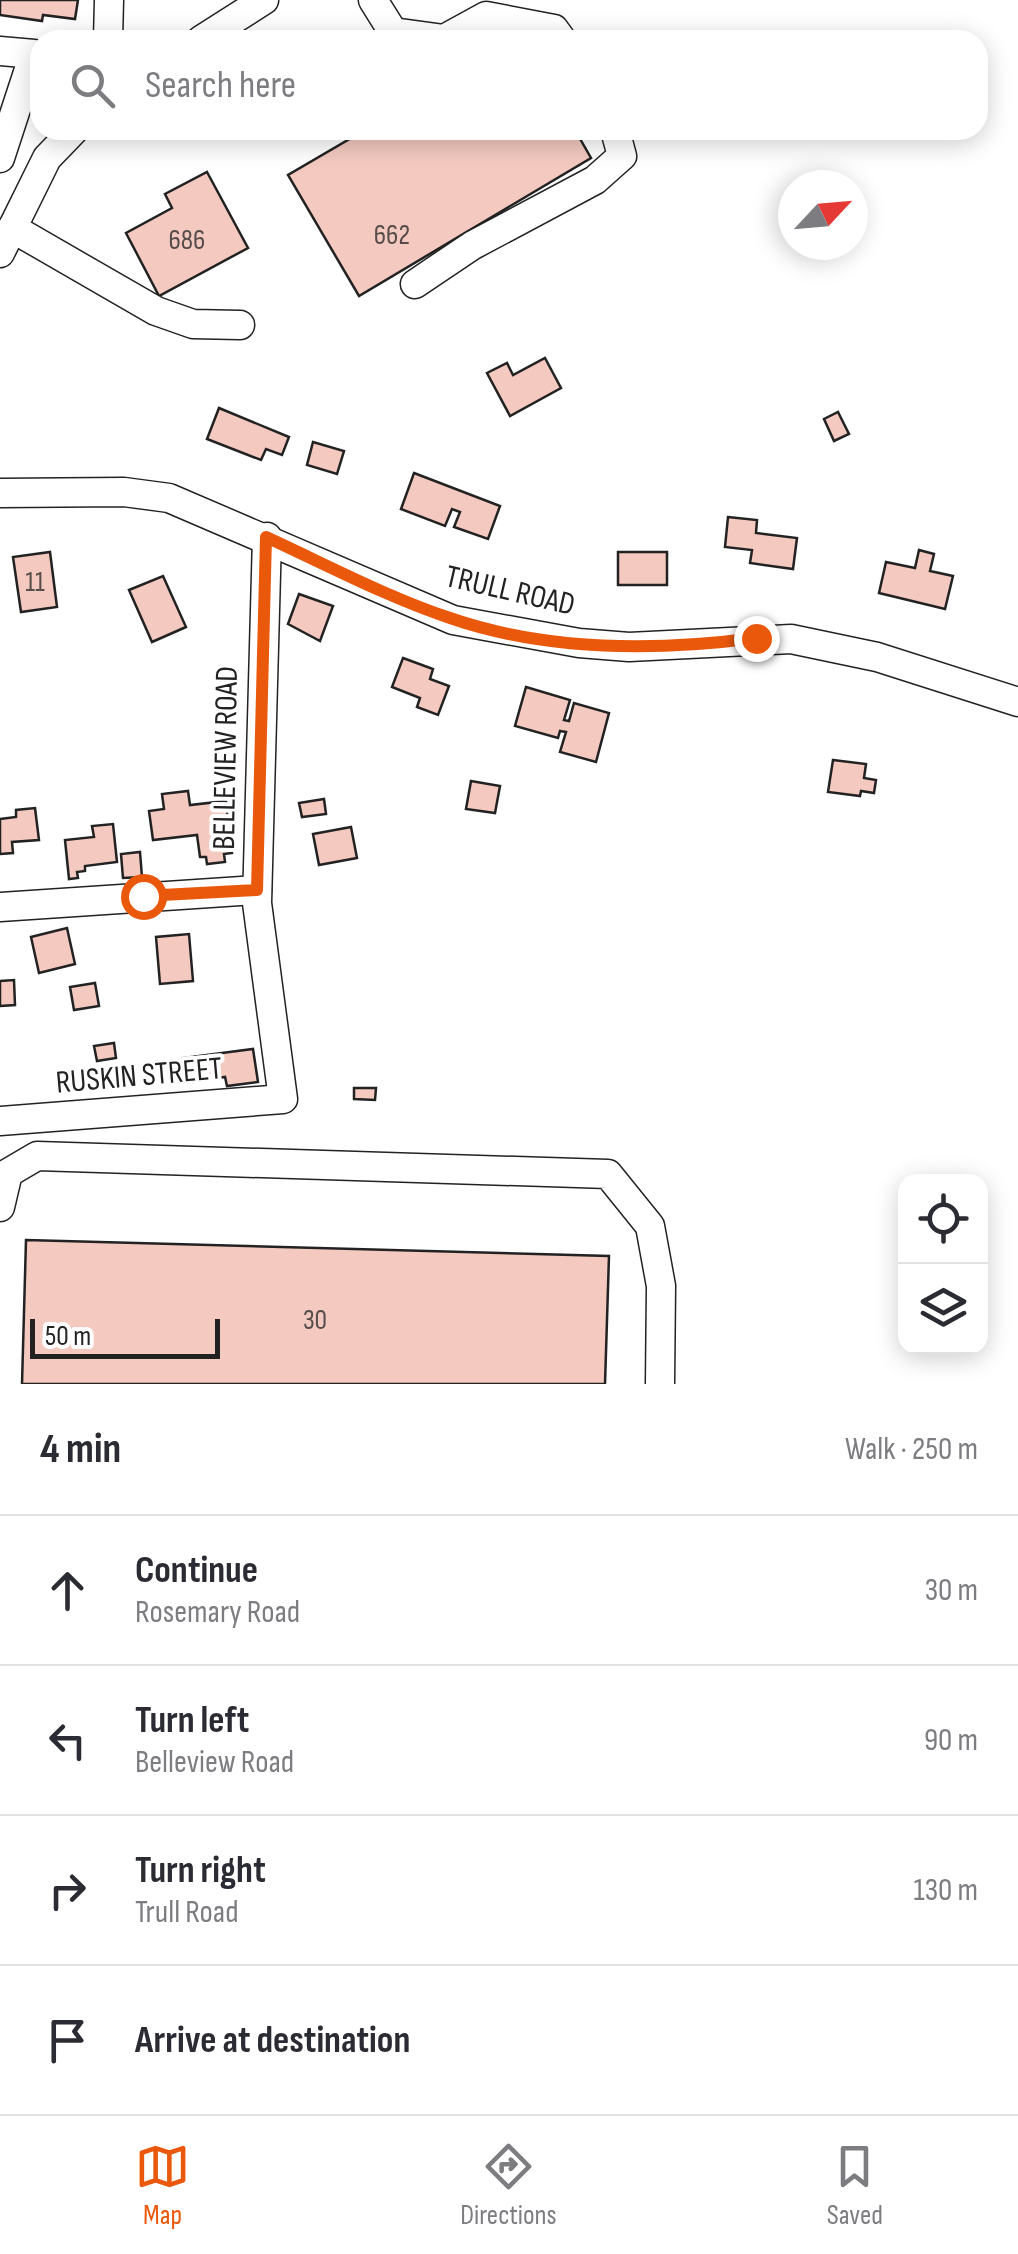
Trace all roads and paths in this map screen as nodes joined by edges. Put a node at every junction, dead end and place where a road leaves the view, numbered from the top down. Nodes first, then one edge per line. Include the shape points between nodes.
1 (109, 0) edge
2 (264, 0) edge
3 (373, 0) edge
4 (108, 30) edge
5 (217, 30) edge
6 (392, 30) edge
7 (459, 30) edge
8 (554, 30) edge
9 (0, 51) edge
10 (30, 54) edge
11 (30, 66) edge
12 (64, 140) edge
13 (618, 140) edge
14 (0, 158) edge
15 (6, 241) edge
16 (415, 284) dead end
17 (240, 326) dead end
18 (0, 492) edge
19 (266, 537) junction
20 (1018, 702) edge
21 (257, 890) junction
22 (0, 908) edge
23 (283, 1099) joint
24 (0, 1121) edge
25 (0, 1207) edge
26 (660, 1384) edge

1 - 4 street
2 - 5 street
3 - 6 street
7 - 8 street via 486,16
9 - 10 street
11 - 14 street
12 - 15 street via 47,158
13 - 16 street via 622,156 595,180
15 - 17 street via 156,311 193,324
18 - 19 street, TRULL ROAD via 169,498
19 - 20 street, TRULL ROAD via 453,620 629,647 790,640 877,657
19 - 21 street, BELLEVIEW ROAD
21 - 22 street
21 - 23 street, BELLEVIEW ROAD
23 - 24 street, RUSKIN STREET
25 - 26 street via 8,1173 37,1156 608,1174 650,1226 661,1286

